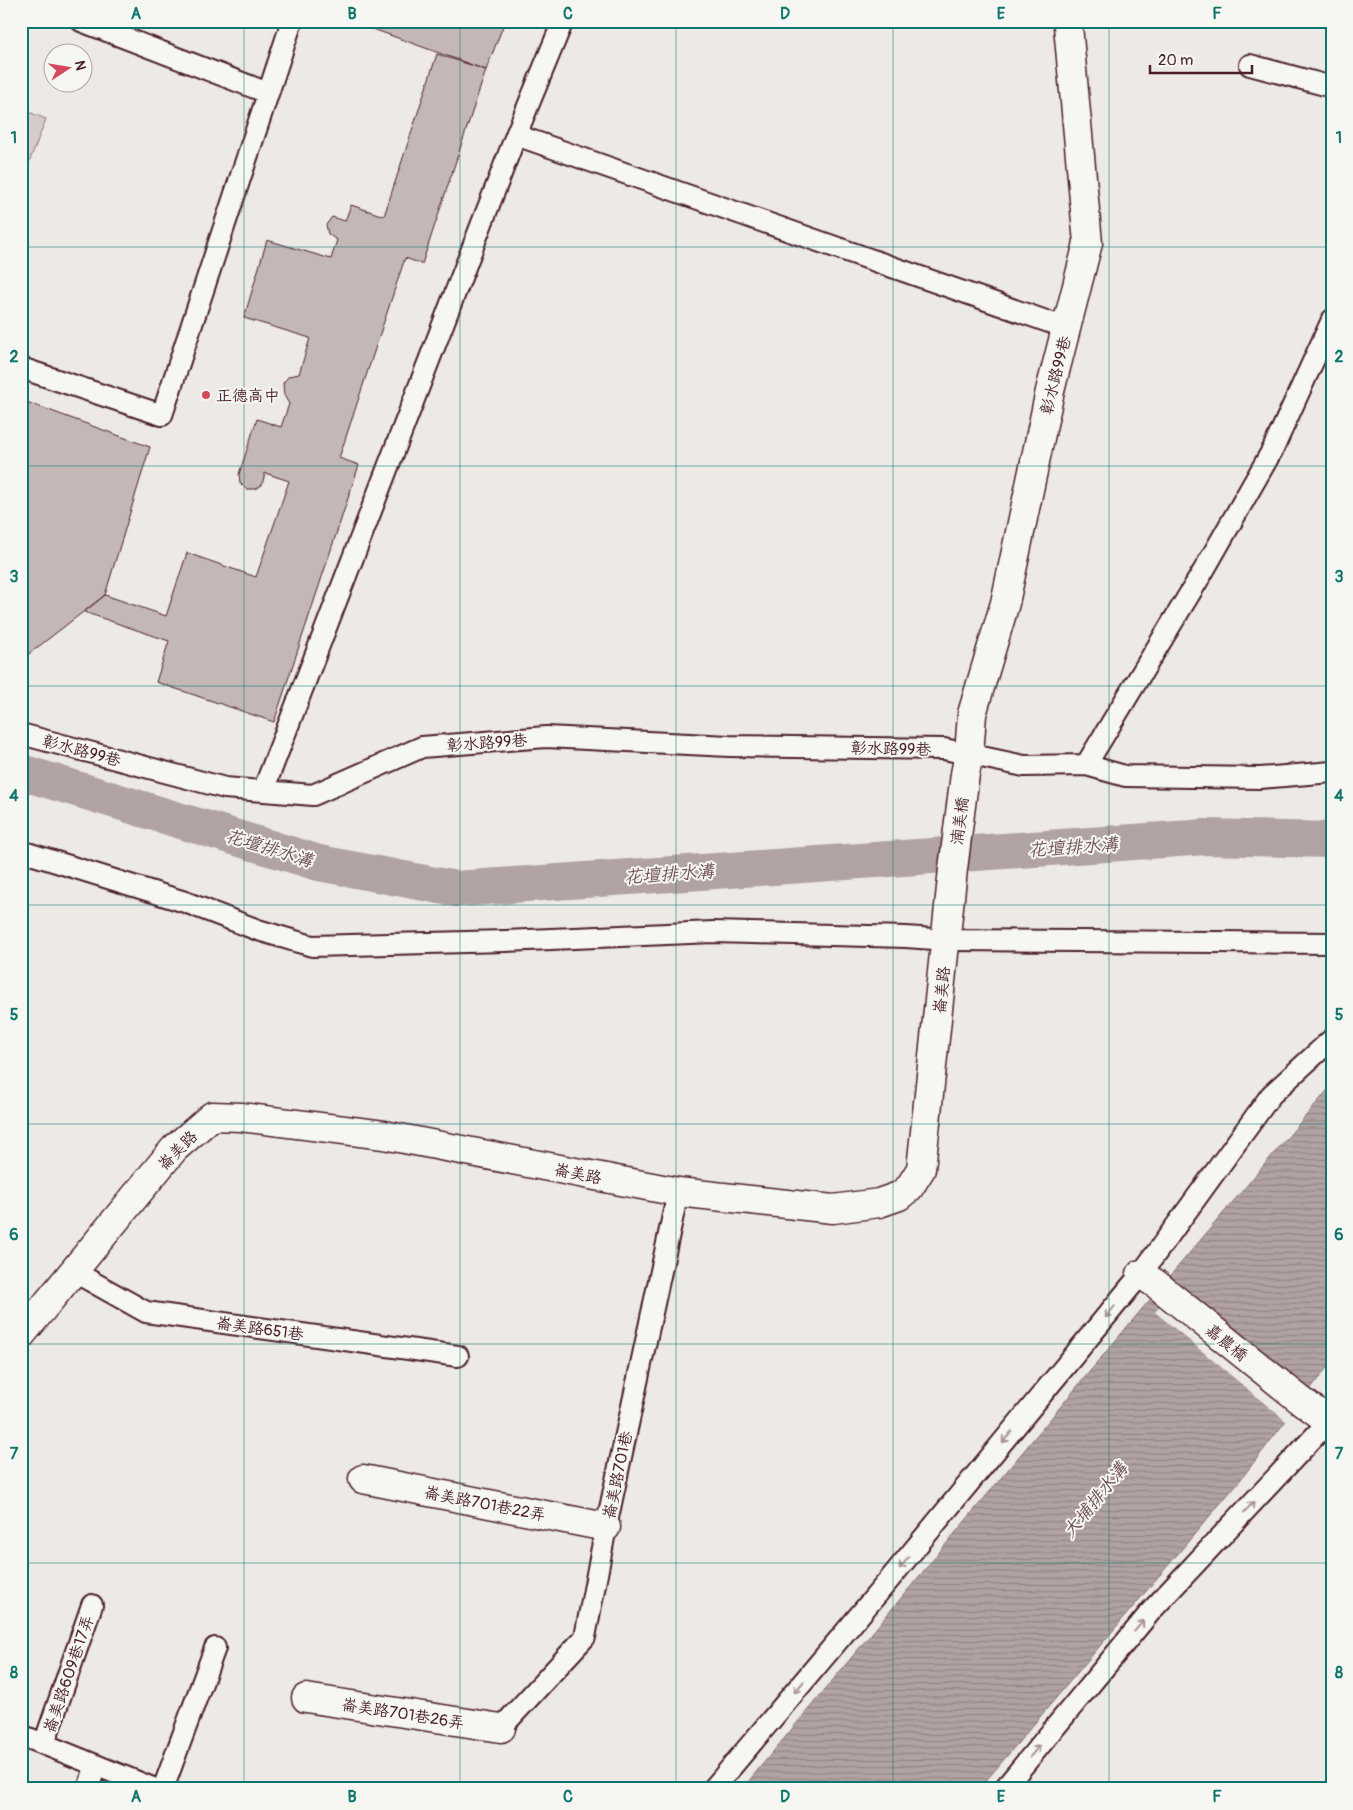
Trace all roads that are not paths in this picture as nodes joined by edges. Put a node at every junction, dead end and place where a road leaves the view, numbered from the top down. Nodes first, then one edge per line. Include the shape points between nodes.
1 (81, 21) edge
2 (292, 21) edge
3 (563, 21) edge
4 (1069, 21) edge
5 (1250, 66) dead end
6 (1332, 87) edge
7 (268, 93) junction
8 (516, 135) junction
9 (1332, 320) edge
10 (1066, 328) junction
11 (21, 368) edge
12 (21, 734) edge
13 (967, 764) junction
14 (1086, 765) junction
15 (1332, 772) edge
16 (262, 791) junction
17 (21, 851) edge
18 (953, 869) joint
19 (947, 940) junction
20 (1332, 943) edge
21 (1332, 1039) edge
22 (678, 1192) junction
23 (74, 1271) junction
24 (1149, 1279) junction
25 (21, 1335) edge
26 (458, 1356) dead end
27 (1330, 1419) edge
28 (363, 1479) dead end
29 (606, 1526) junction
30 (92, 1604) dead end
31 (215, 1648) dead end
32 (306, 1698) dead end
33 (500, 1728) joint
34 (21, 1735) edge
35 (44, 1744) junction
36 (96, 1765) junction
37 (88, 1789) edge
38 (155, 1789) edge
39 (163, 1789) edge
40 (713, 1789) edge
41 (1004, 1789) edge

1 - 7 lane
2 - 7 lane
3 - 8 lane
4 - 10 street, 彰水路99巷 via 1088,242
5 - 6 lane
7 - 11 lane via 162,416
8 - 10 lane
8 - 16 lane
9 - 14 lane via 1273,449
10 - 13 street, 彰水路99巷 via 1005,603 972,714
12 - 16 lane, 彰水路99巷 via 225,788
13 - 14 lane, 彰水路99巷
13 - 16 lane, 彰水路99巷 via 944,749 729,746 546,738 422,747 313,795
13 - 18 street, 湳美橋
14 - 15 lane, 彰水路99巷 via 1125,776 1260,778
17 - 19 lane via 312,946 713,932
18 - 19 street, 崙美路
19 - 20 lane
19 - 22 street, 崙美路 via 921,1169 910,1188 879,1203 832,1209
21 - 24 lane via 1271,1095
22 - 23 street, 崙美路 via 384,1135 212,1116 174,1149
22 - 29 lane, 崙美路701巷
23 - 25 street, 崙美路
23 - 26 lane, 崙美路651巷 via 146,1312
24 - 27 street, 嘉農橋 via 1299,1400
24 -> 40 lane
41 -> 27 lane via 1152,1610
28 - 29 street, 崙美路701巷22弄
29 - 33 lane, 崙美路701巷 via 584,1637
30 - 35 lane, 崙美路609巷17弄
31 - 39 lane
32 - 33 street, 崙美路701巷26弄
34 - 35 lane
35 - 36 lane
36 - 37 lane
36 - 38 lane

